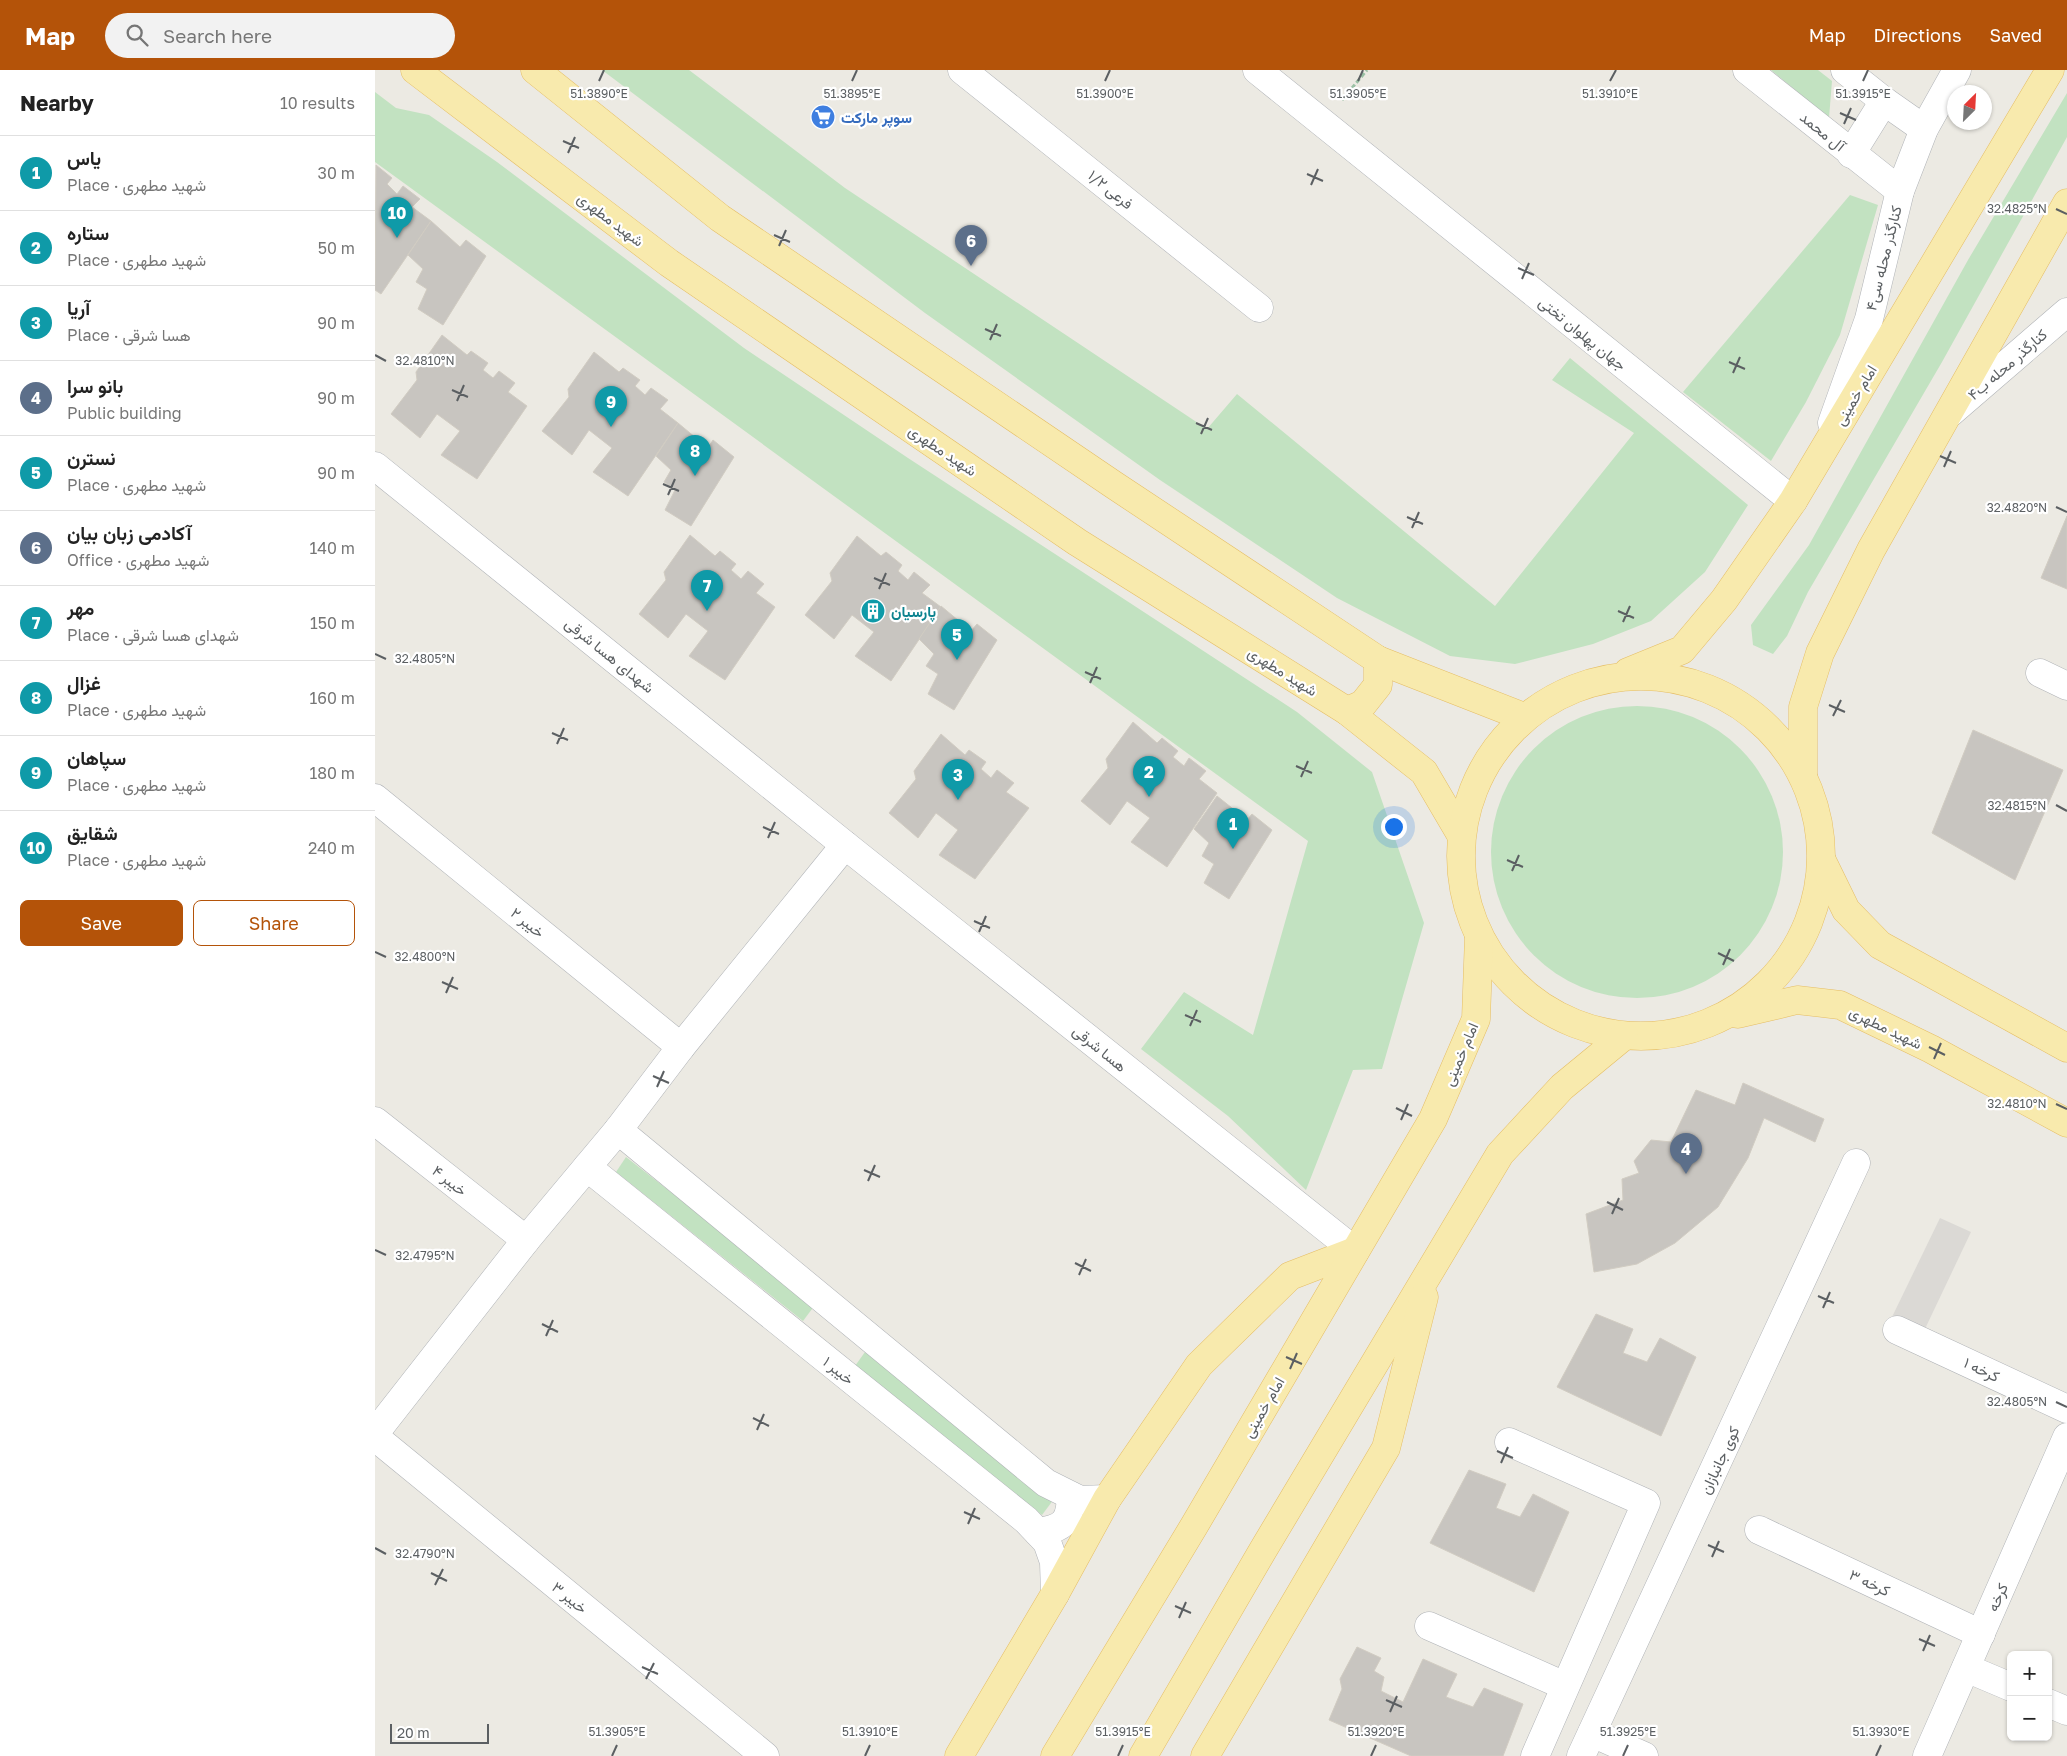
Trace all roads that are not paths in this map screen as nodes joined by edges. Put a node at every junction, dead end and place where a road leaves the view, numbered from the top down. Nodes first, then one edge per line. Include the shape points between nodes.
1 (415, 70) edge
2 (535, 70) edge
3 (962, 70) edge
4 (1257, 70) edge
5 (1747, 70) edge
6 (1845, 70) edge
7 (1957, 70) edge
8 (2050, 70) edge
9 (1884, 101) junction
10 (1925, 129) junction
11 (1851, 154) junction
12 (1900, 191) junction
13 (2067, 203) edge
14 (1259, 308) dead end
15 (2067, 312) edge
16 (1947, 416) junction
17 (1822, 452) junction
18 (375, 466) edge
19 (1793, 501) junction
20 (1378, 660) junction
21 (2040, 673) dead end
22 (1617, 677) junction
23 (2067, 686) edge
24 (1347, 711) junction
25 (1524, 717) junction
26 (1803, 776) junction
27 (375, 798) edge
28 (1461, 835) junction
29 (845, 845) junction
30 (1822, 861) junction
31 (1479, 936) junction
32 (1720, 1018) junction
33 (1624, 1036) junction
34 (681, 1047) junction
35 (2067, 1048) edge
36 (375, 1121) edge
37 (2067, 1124) edge
38 (618, 1130) junction
39 (1856, 1163) dead end
40 (587, 1167) junction
41 (526, 1240) junction
42 (1355, 1251) junction
43 (1432, 1267) junction
44 (839, 1314) junction
45 (1897, 1330) dead end
46 (813, 1349) junction
47 (2067, 1409) edge
48 (375, 1433) edge
49 (375, 1437) edge
50 (2067, 1438) edge
51 (1509, 1442) dead end
52 (1071, 1496) junction
53 (1107, 1499) junction
54 (1759, 1530) dead end
55 (1038, 1532) junction
56 (1055, 1594) junction
57 (1429, 1626) dead end
58 (1981, 1634) junction
59 (1966, 1668) junction
60 (2007, 1685) edge
61 (1565, 1686) junction
62 (2052, 1705) edge
63 (2067, 1711) edge
64 (1587, 1744) edge
65 (765, 1756) edge
66 (959, 1756) edge
67 (1055, 1756) edge
68 (1143, 1756) edge
69 (1205, 1756) edge
70 (1535, 1756) edge
71 (1645, 1756) edge
72 (1927, 1756) edge

1 - 24 main road, شهید مطهری via 677,268 1077,542
2 - 20 main road via 719,218
3 - 14 street, فرعی ۱/۲
4 - 19 street, جهان پهلوان تختی
5 - 11 street, آل محمد
6 - 9 street
7 - 10 street, کنارگذر محله سی۴
8 - 17 main road, امام خمینی
9 - 10 street
9 - 11 street
10 - 12 street, کنارگذر محله سی۴
11 - 12 street, آل محمد
12 - 17 street, کنارگذر محله سی۴ via 1869,320
13 - 16 main road
15 - 16 street, کنارگذر محله ب۴
16 - 26 main road via 1871,550 1819,653 1803,708
17 - 19 main road, امام خمینی
18 - 29 street, شهدای هسا شرقی
19 - 22 main road, امام خمینی via 1723,600 1682,650
20 - 24 main road via 1378,685 1363,704
20 - 25 main road
21 - 23 street
22 - 25 main road via 1567,690
22 - 26 main road via 1673,678 1726,697 1771,730
24 - 28 main road, شهید مطهری via 1424,772
25 - 28 main road via 1493,751 1472,791
26 - 30 main road via 1818,818
27 - 34 street, خیبر ۲
28 - 31 main road via 1462,887
29 - 34 street
29 - 42 street, هسا شرقی
30 - 32 main road via 1814,910 1793,954 1761,991
30 - 35 main road via 1846,910 1880,945
31 - 33 main road via 1515,985 1565,1020
31 - 42 main road, امام خمینی via 1476,1019 1433,1119
32 - 33 main road via 1673,1034
32 - 37 main road, شهید مطهری via 1797,1000 1840,1005 1931,1049
33 - 43 main road via 1562,1087 1500,1154
34 - 38 street
36 - 41 street, خیبر ۴
38 - 40 street
38 - 44 street
39 - 64 street, کوی جانبازان
40 - 41 street
40 - 46 street, خیبر ۱
41 - 48 street
42 - 53 main road via 1290,1276 1206,1358
42 - 67 main road, امام خمینی
43 - 68 main road
43 - 69 main road via 1387,1448
44 - 46 street
44 - 52 street via 1046,1483
45 - 47 street, کرخه ۱
46 - 55 street, خیبر ۱
49 - 65 street, خیبر ۳
50 - 58 street, کرخه
51 - 61 street via 1646,1503
52 - 53 street via 1080,1500
52 - 55 street via 1070,1513 1063,1524 1055,1530
53 - 56 main road
54 - 58 street, کرخه ۳
55 - 56 street, خیبر ۱ via 1047,1542 1054,1562
56 - 66 main road
57 - 61 street
58 - 59 street, کرخه
59 - 60 street
59 - 72 street, کرخه
61 - 70 street
62 - 63 street
64 - 71 street

